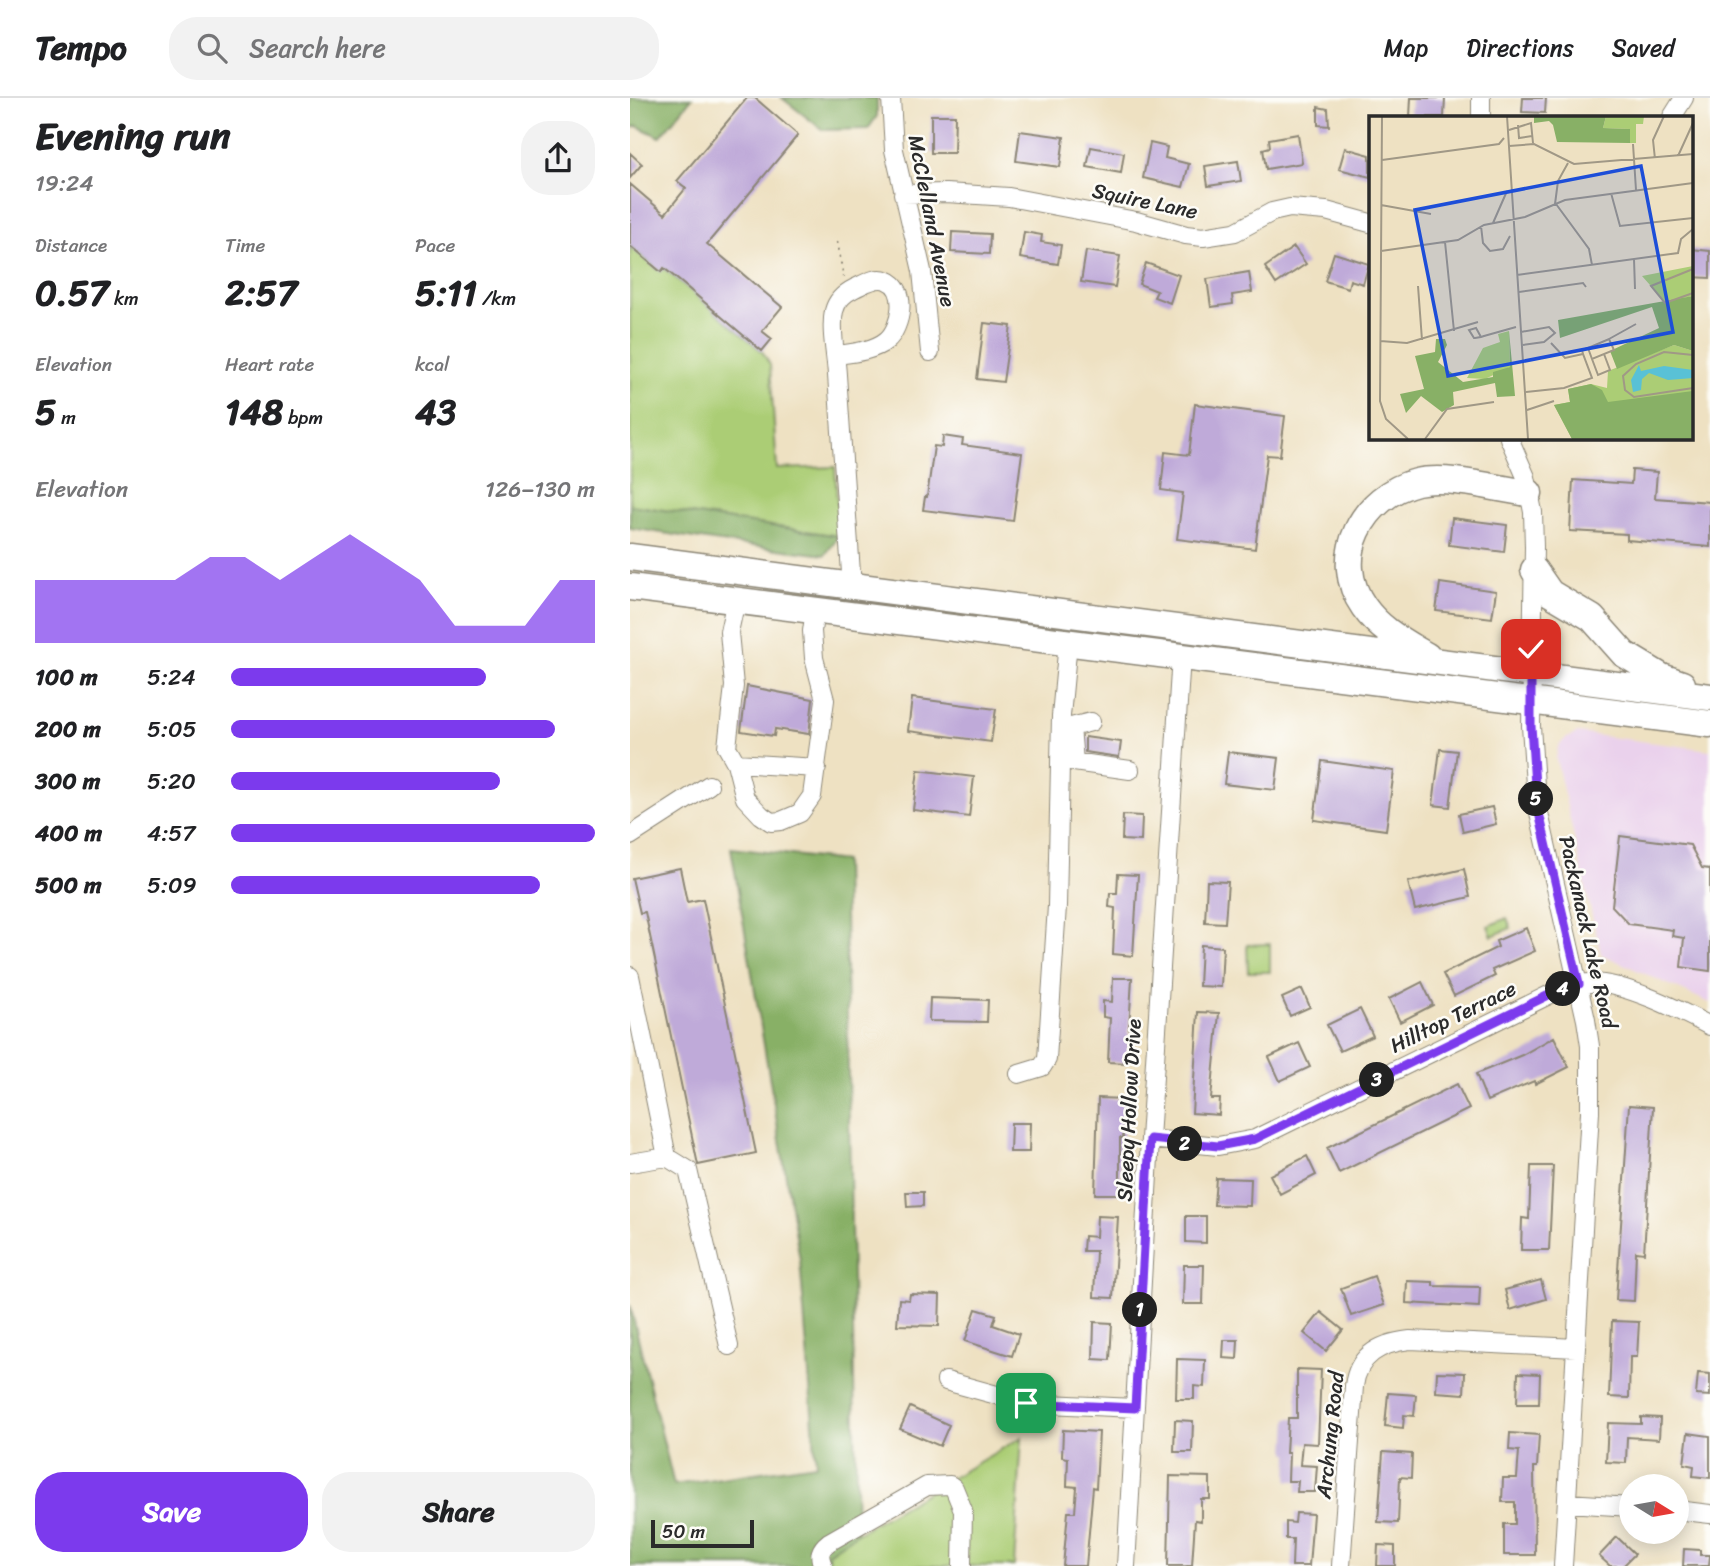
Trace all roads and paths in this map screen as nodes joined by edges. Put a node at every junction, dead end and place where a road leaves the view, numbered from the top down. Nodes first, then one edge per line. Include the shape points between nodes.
1 (891, 98) edge
2 (1481, 98) edge
3 (1684, 98) edge
4 (1480, 116) edge
5 (1673, 116) edge
6 (903, 194) junction
7 (1369, 223) edge
8 (836, 243) dead end
9 (848, 292) junction
10 (930, 352) dead end
11 (836, 355) junction
12 (1509, 439) edge
13 (1529, 493) junction
14 (630, 557) edge
15 (1534, 570) junction
16 (630, 587) edge
17 (852, 587) junction
18 (736, 600) junction
19 (815, 610) junction
20 (1068, 642) junction
21 (1181, 656) junction
22 (1434, 660) junction
23 (1531, 674) junction
24 (1710, 696) edge
25 (1531, 702) junction
26 (1091, 722) dead end
27 (1710, 724) edge
28 (736, 763) junction
29 (817, 768) junction
30 (1130, 770) dead end
31 (709, 785) dead end
32 (630, 836) edge
33 (630, 976) edge
34 (1579, 984) junction
35 (633, 1011) edge
36 (1710, 1026) edge
37 (1019, 1074) dead end
38 (1150, 1139) junction
39 (667, 1157) junction
40 (630, 1163) edge
41 (729, 1346) dead end
42 (1576, 1348) junction
43 (946, 1381) dead end
44 (1135, 1408) junction
45 (1567, 1503) junction
46 (1619, 1506) edge
47 (1689, 1512) edge
48 (1710, 1514) edge
49 (823, 1566) edge
50 (962, 1566) edge
51 (1126, 1566) edge
52 (1341, 1566) edge
53 (1563, 1566) edge

1 - 6 street, McClelland Avenue
2 - 4 street
3 - 5 street
6 - 7 street, Squire Lane via 1009,197 1203,237 1236,232 1272,212 1290,208 1326,211
6 - 10 street, McClelland Avenue via 922,271
8 - 9 path
9 - 11 street via 834,309
9 - 11 street via 885,279 900,299 900,319 885,343
11 - 17 street
12 - 13 street, Packanack Lake Road
13 - 15 street, Packanack Lake Road
13 - 22 highway via 1421,481 1388,493 1363,518 1351,554 1360,601 1385,630
14 - 17 highway
15 - 23 street, Packanack Lake Road
15 - 24 highway via 1550,593 1592,618 1624,653 1662,677
16 - 18 highway
17 - 22 highway
18 - 19 highway
18 - 28 street via 729,632 734,686 727,747
19 - 20 highway
19 - 29 street via 814,657 825,700
20 - 21 highway
20 - 37 street via 1047,1059 1042,1067
21 - 25 highway
21 - 38 street, Sleepy Hollow Drive
22 - 23 highway
23 - 24 highway
23 - 25 street, Packanack Lake Road
25 - 27 highway
25 - 34 street, Packanack Lake Road via 1536,800
26 - 30 street via 1071,727 1074,762
28 - 29 street
28 - 29 street via 745,798 771,822 800,813 807,806
31 - 32 street
33 - 35 street
34 - 36 street via 1604,984 1648,998
34 - 38 street, Hilltop Terrace via 1255,1139 1218,1146
34 - 42 street, Packanack Lake Road via 1591,1071
35 - 39 street
38 - 44 street, Sleepy Hollow Drive
39 - 40 street
39 - 41 street via 688,1170
42 - 45 street, Packanack Lake Road
42 - 52 street, Archung Road via 1410,1340 1370,1354 1355,1374
43 - 44 street via 1026,1403
44 - 51 street, Sleepy Hollow Drive
45 - 46 street
45 - 53 street, Packanack Lake Road
47 - 48 street
49 - 50 street via 821,1548 829,1542 927,1486 943,1485 954,1488 963,1510

